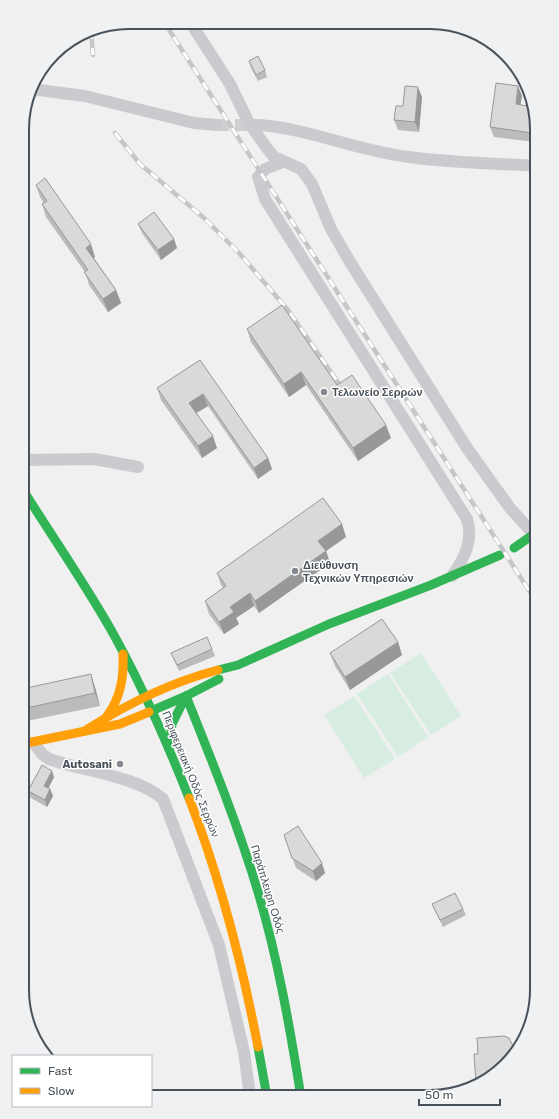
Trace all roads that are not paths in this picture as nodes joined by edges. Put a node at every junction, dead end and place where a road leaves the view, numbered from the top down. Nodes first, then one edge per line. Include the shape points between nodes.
1 (195, 29) edge
2 (38, 89) edge
3 (217, 125) tunnel mouth
4 (260, 125) tunnel mouth
5 (283, 162) junction
6 (530, 166) edge
7 (29, 460) edge
8 (138, 467) dead end
9 (29, 501) edge
10 (530, 529) edge
11 (530, 539) edge
12 (514, 548) dead end
13 (500, 555) dead end
14 (452, 576) junction
15 (123, 651) junction
16 (238, 665) junction
17 (145, 696) junction
18 (186, 696) junction
19 (152, 711) junction
20 (107, 716) junction
21 (86, 730) junction
22 (29, 744) edge
23 (29, 745) edge
24 (169, 750) junction
25 (249, 1090) edge
26 (266, 1090) edge
27 (300, 1090) edge

1 - 5 street via 230,84 253,129 274,157
2 - 3 street via 85,96 194,123
4 - 6 street via 276,126 409,157
5 - 10 street via 301,169 312,184 330,228 463,442 510,508
5 - 14 street via 265,169 258,177 265,199 467,518 470,528 468,546
7 - 8 street via 94,459
9 - 15 street, Περιφερειακή Οδός Σερρών
11 - 12 street
13 - 14 street
14 - 16 street via 329,624
15 - 17 street, Περιφερειακή Οδός Σερρών
15 - 20 street via 124,667 120,693 115,706
16 - 17 street
16 - 18 street via 217,680
17 - 19 street, Περιφερειακή Οδός Σερρών
17 - 20 street
18 - 19 street
18 - 24 street via 172,724
18 - 27 street, Παράπλευρη Οδός via 243,848 266,920 291,1028
19 - 21 street via 120,724
19 - 24 street, Περιφερειακή Οδός Σερρών
20 - 21 street
21 - 22 street
23 - 25 street via 49,758 133,783 163,799 219,945 244,1052
24 - 26 street, Περιφερειακή Οδός Σερρών via 216,873 249,1005

